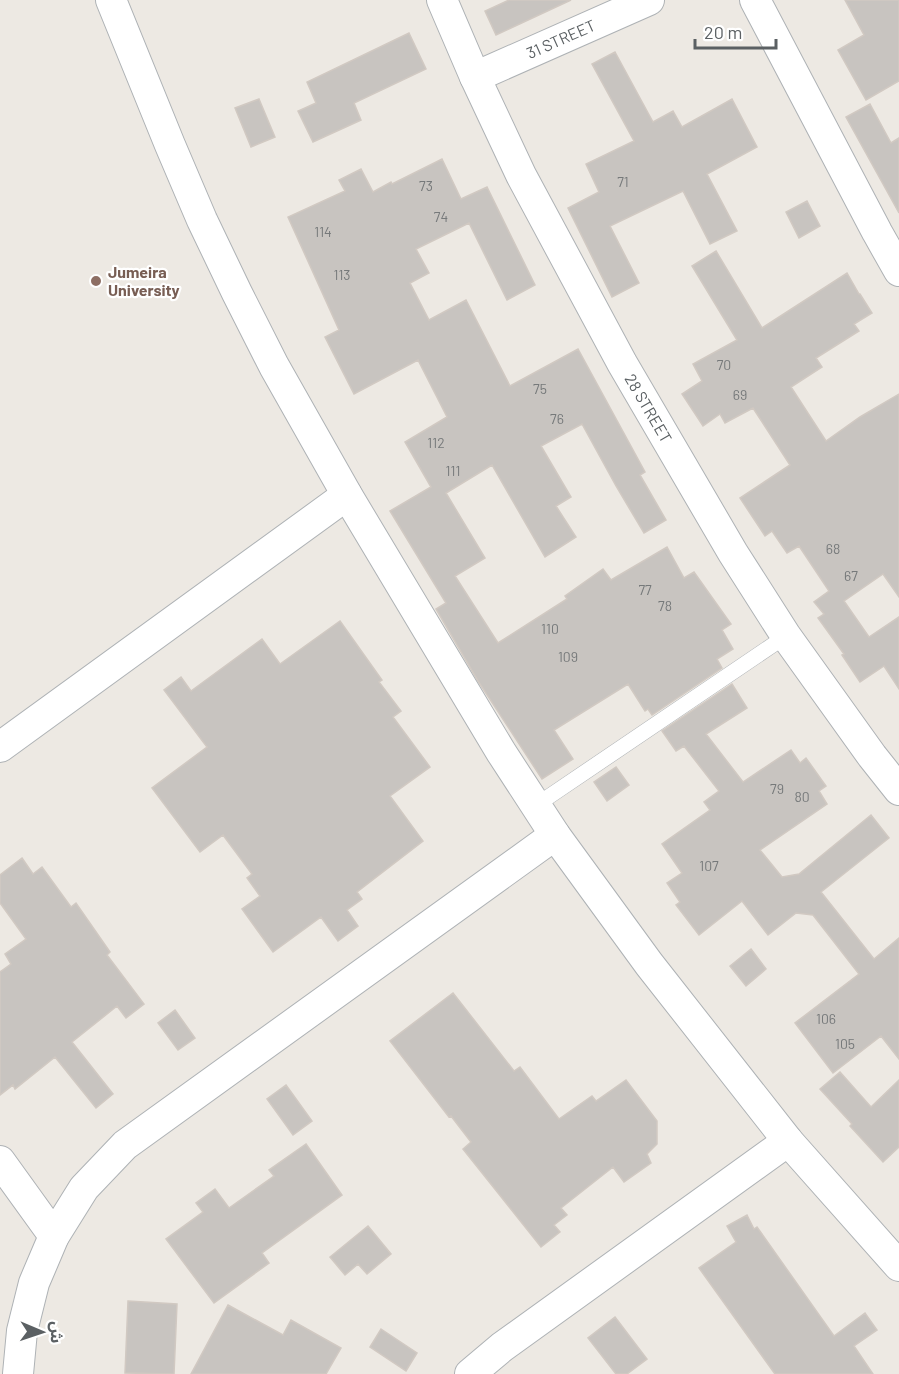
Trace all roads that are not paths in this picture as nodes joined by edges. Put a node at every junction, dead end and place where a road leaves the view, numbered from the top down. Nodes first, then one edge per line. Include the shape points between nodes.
1 (111, 0) edge
2 (442, 0) edge
3 (649, 0) edge
4 (755, 0) edge
5 (475, 77) junction
6 (899, 271) edge
7 (347, 495) junction
8 (786, 636) junction
9 (0, 747) edge
10 (899, 790) edge
11 (535, 806) junction
12 (555, 835) junction
13 (788, 1141) junction
14 (0, 1161) edge
15 (54, 1236) junction
16 (899, 1266) edge
17 (18, 1374) edge
18 (470, 1374) edge

1 - 7 street via 202,220 274,366
2 - 5 street, 28 STREET
3 - 5 street, 31 STREET
4 - 6 street
5 - 8 street, 28 STREET via 521,175 622,363
7 - 9 street
7 - 11 street
8 - 10 street, 28 STREET
8 - 11 lane
11 - 12 street
12 - 13 street via 649,964
12 - 15 street via 125,1145 84,1188
13 - 16 street
13 - 18 street
14 - 15 street
15 - 17 street via 34,1283 22,1331

